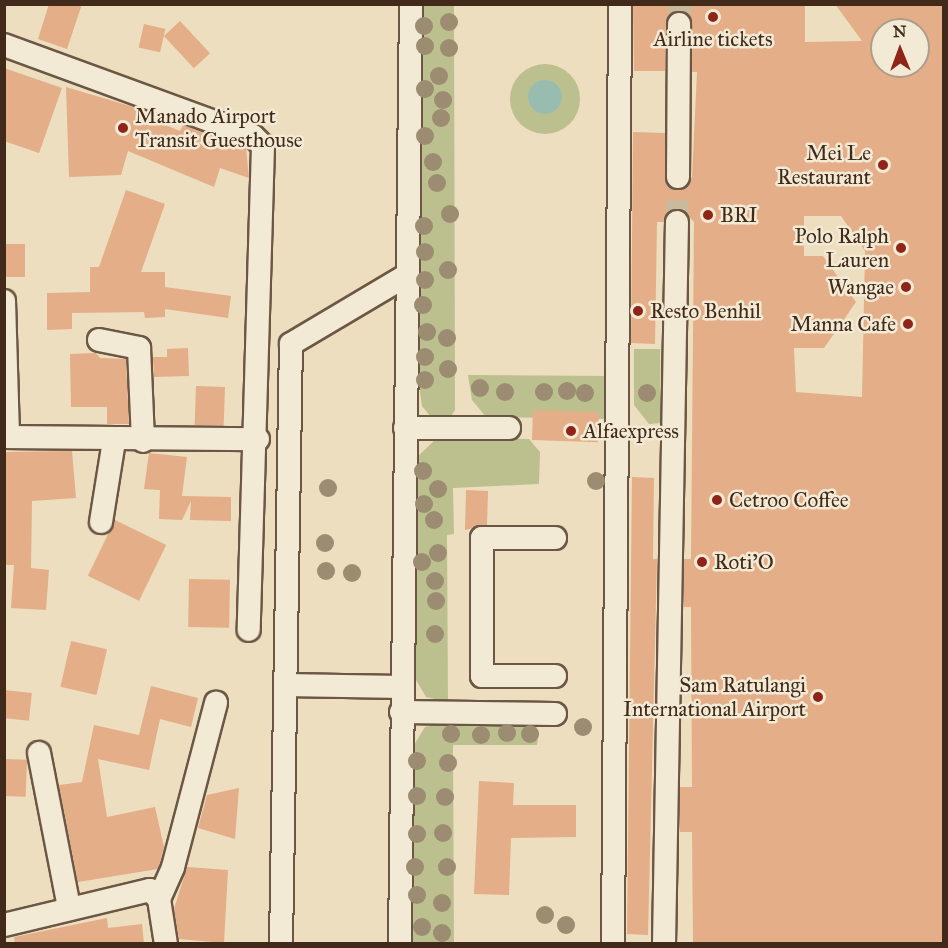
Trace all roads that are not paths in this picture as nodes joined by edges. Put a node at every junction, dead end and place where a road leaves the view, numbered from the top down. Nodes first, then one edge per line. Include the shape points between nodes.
1 (411, 4) edge
2 (620, 4) edge
3 (679, 24) tunnel mouth
4 (4, 45) edge
5 (678, 177) tunnel mouth
6 (677, 222) tunnel mouth
7 (407, 275) junction
8 (4, 301) edge
9 (99, 340) dead end
10 (405, 428) junction
11 (508, 428) dead end
12 (6, 437) edge
13 (258, 439) junction
14 (114, 441) junction
15 (143, 441) junction
16 (101, 522) dead end
17 (555, 538) dead end
18 (249, 630) dead end
19 (482, 676) junction
20 (555, 676) dead end
21 (285, 685) junction
22 (402, 687) junction
23 (216, 704) dead end
24 (401, 712) junction
25 (481, 713) junction
26 (555, 714) dead end
27 (39, 753) dead end
28 (159, 899) junction
29 (69, 907) junction
30 (4, 925) edge
31 (166, 944) edge
32 (281, 944) edge
33 (400, 944) edge
34 (613, 944) edge
35 (664, 944) edge

1 - 7 street
2 - 34 street
3 - 5 street
4 - 13 street via 261,142
6 - 35 street
7 - 10 street
7 - 21 street via 291,344
8 - 12 street
9 - 15 street via 139,348
10 - 11 street
10 - 22 street
12 - 14 street
13 - 15 street
13 - 18 street
14 - 15 street
14 - 16 street
17 - 19 street via 482,537
19 - 20 street
19 - 25 street
21 - 22 street
21 - 32 street
22 - 24 street
23 - 28 street via 174,867
24 - 25 street
24 - 33 street
25 - 26 street
27 - 29 street
28 - 29 street via 150,890 138,889
28 - 31 street
29 - 30 street

